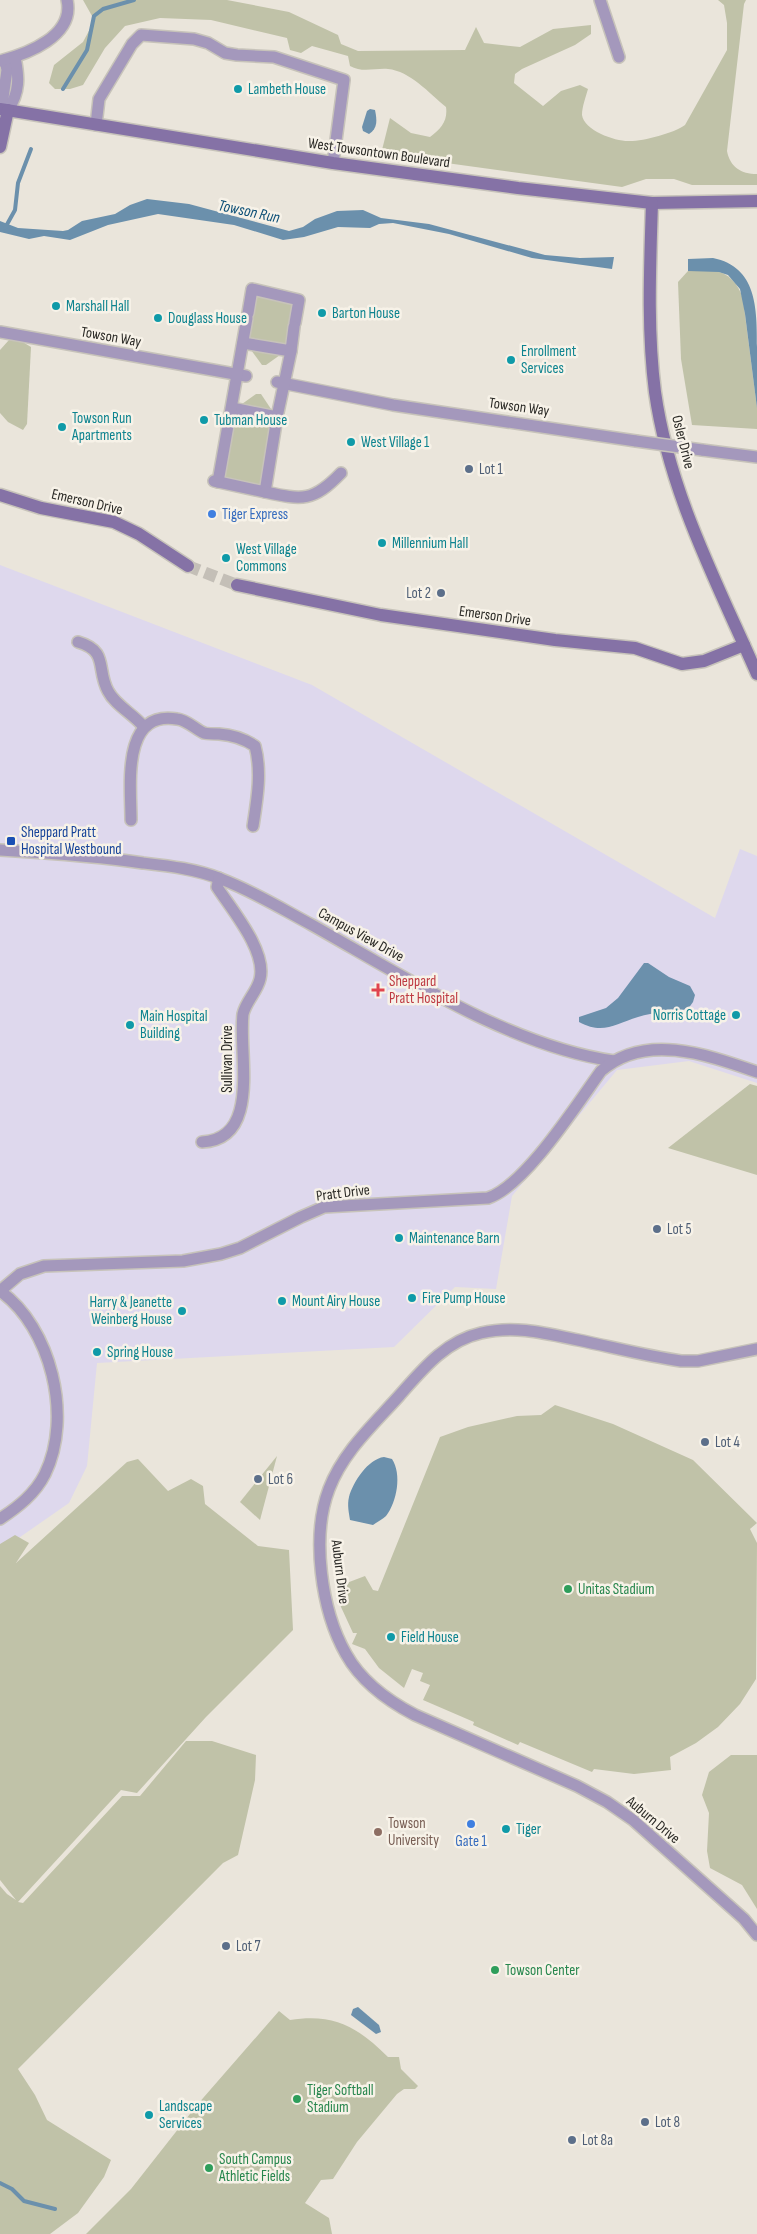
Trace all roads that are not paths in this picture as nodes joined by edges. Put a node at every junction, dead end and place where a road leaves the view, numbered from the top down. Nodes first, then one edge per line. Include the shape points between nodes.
1 (68, 0) edge
2 (600, 0) edge
3 (619, 57) dead end
4 (7, 59) edge
5 (4, 110) edge
6 (96, 125) junction
7 (0, 146) edge
8 (333, 163) junction
9 (757, 201) edge
10 (652, 202) junction
11 (0, 332) edge
12 (243, 343) junction
13 (291, 351) junction
14 (242, 376) junction
15 (281, 383) junction
16 (232, 408) junction
17 (278, 417) junction
18 (757, 457) edge
19 (341, 473) dead end
20 (265, 492) junction
21 (0, 495) edge
22 (188, 566) tunnel mouth
23 (237, 585) tunnel mouth
24 (78, 642) dead end
25 (744, 644) junction
26 (757, 674) edge
27 (144, 726) junction
28 (130, 820) dead end
29 (254, 826) dead end
30 (0, 850) edge
31 (219, 878) junction
32 (614, 1061) junction
33 (757, 1072) edge
34 (202, 1142) dead end
35 (0, 1291) edge
36 (757, 1349) edge
37 (0, 1519) edge
38 (757, 1935) edge

1 - 4 street via 68,14 57,32 45,42
2 - 3 street
4 - 5 street via 19,79 14,100
5 - 6 street, West Towsontown Boulevard
5 - 7 street
6 - 8 street, West Towsontown Boulevard
6 - 8 street via 99,99 140,35 194,39 237,56 274,57 344,80
8 - 10 street, West Towsontown Boulevard
9 - 10 street, West Towsontown Boulevard
10 - 25 street, Osler Drive via 651,339 662,430 685,507
11 - 14 street, Towson Way
12 - 13 street
12 - 13 street via 252,289 300,300
12 - 14 street
13 - 15 street
14 - 16 street
15 - 17 street
15 - 18 street, Towson Way, bridge via 392,405
16 - 17 street
16 - 20 street via 216,481
17 - 20 street
19 - 20 street via 325,489 310,496 293,498
21 - 22 street, Emerson Drive via 41,508 114,522
23 - 25 street, Emerson Drive via 381,615 635,648 682,664 704,661
24 - 27 street via 90,645 96,651 108,692
25 - 26 street, Osler Drive
27 - 28 street via 132,760
27 - 29 street via 164,718 178,719 206,734 232,735 255,746 258,773
30 - 31 street, Campus View Drive via 123,860 190,870
31 - 32 street, Campus View Drive via 514,1032 570,1052
31 - 34 street, Sullivan Drive via 217,887 252,941 261,972 243,1014 243,1092 239,1116 224,1136
32 - 33 street via 645,1050 671,1050 708,1056
32 - 35 street, Pratt Drive via 601,1071 526,1170 498,1195 324,1207 222,1254 183,1261 44,1266 20,1274
35 - 37 street via 14,1300 28,1316 43,1346 53,1382 56,1421 55,1443 45,1474 30,1495
36 - 38 street, Auburn Drive via 698,1361 681,1361 515,1329 466,1338 446,1348 431,1361 356,1444 329,1488 320,1539 324,1585 334,1627 349,1658 376,1689 423,1719 607,1802 633,1820 737,1913

